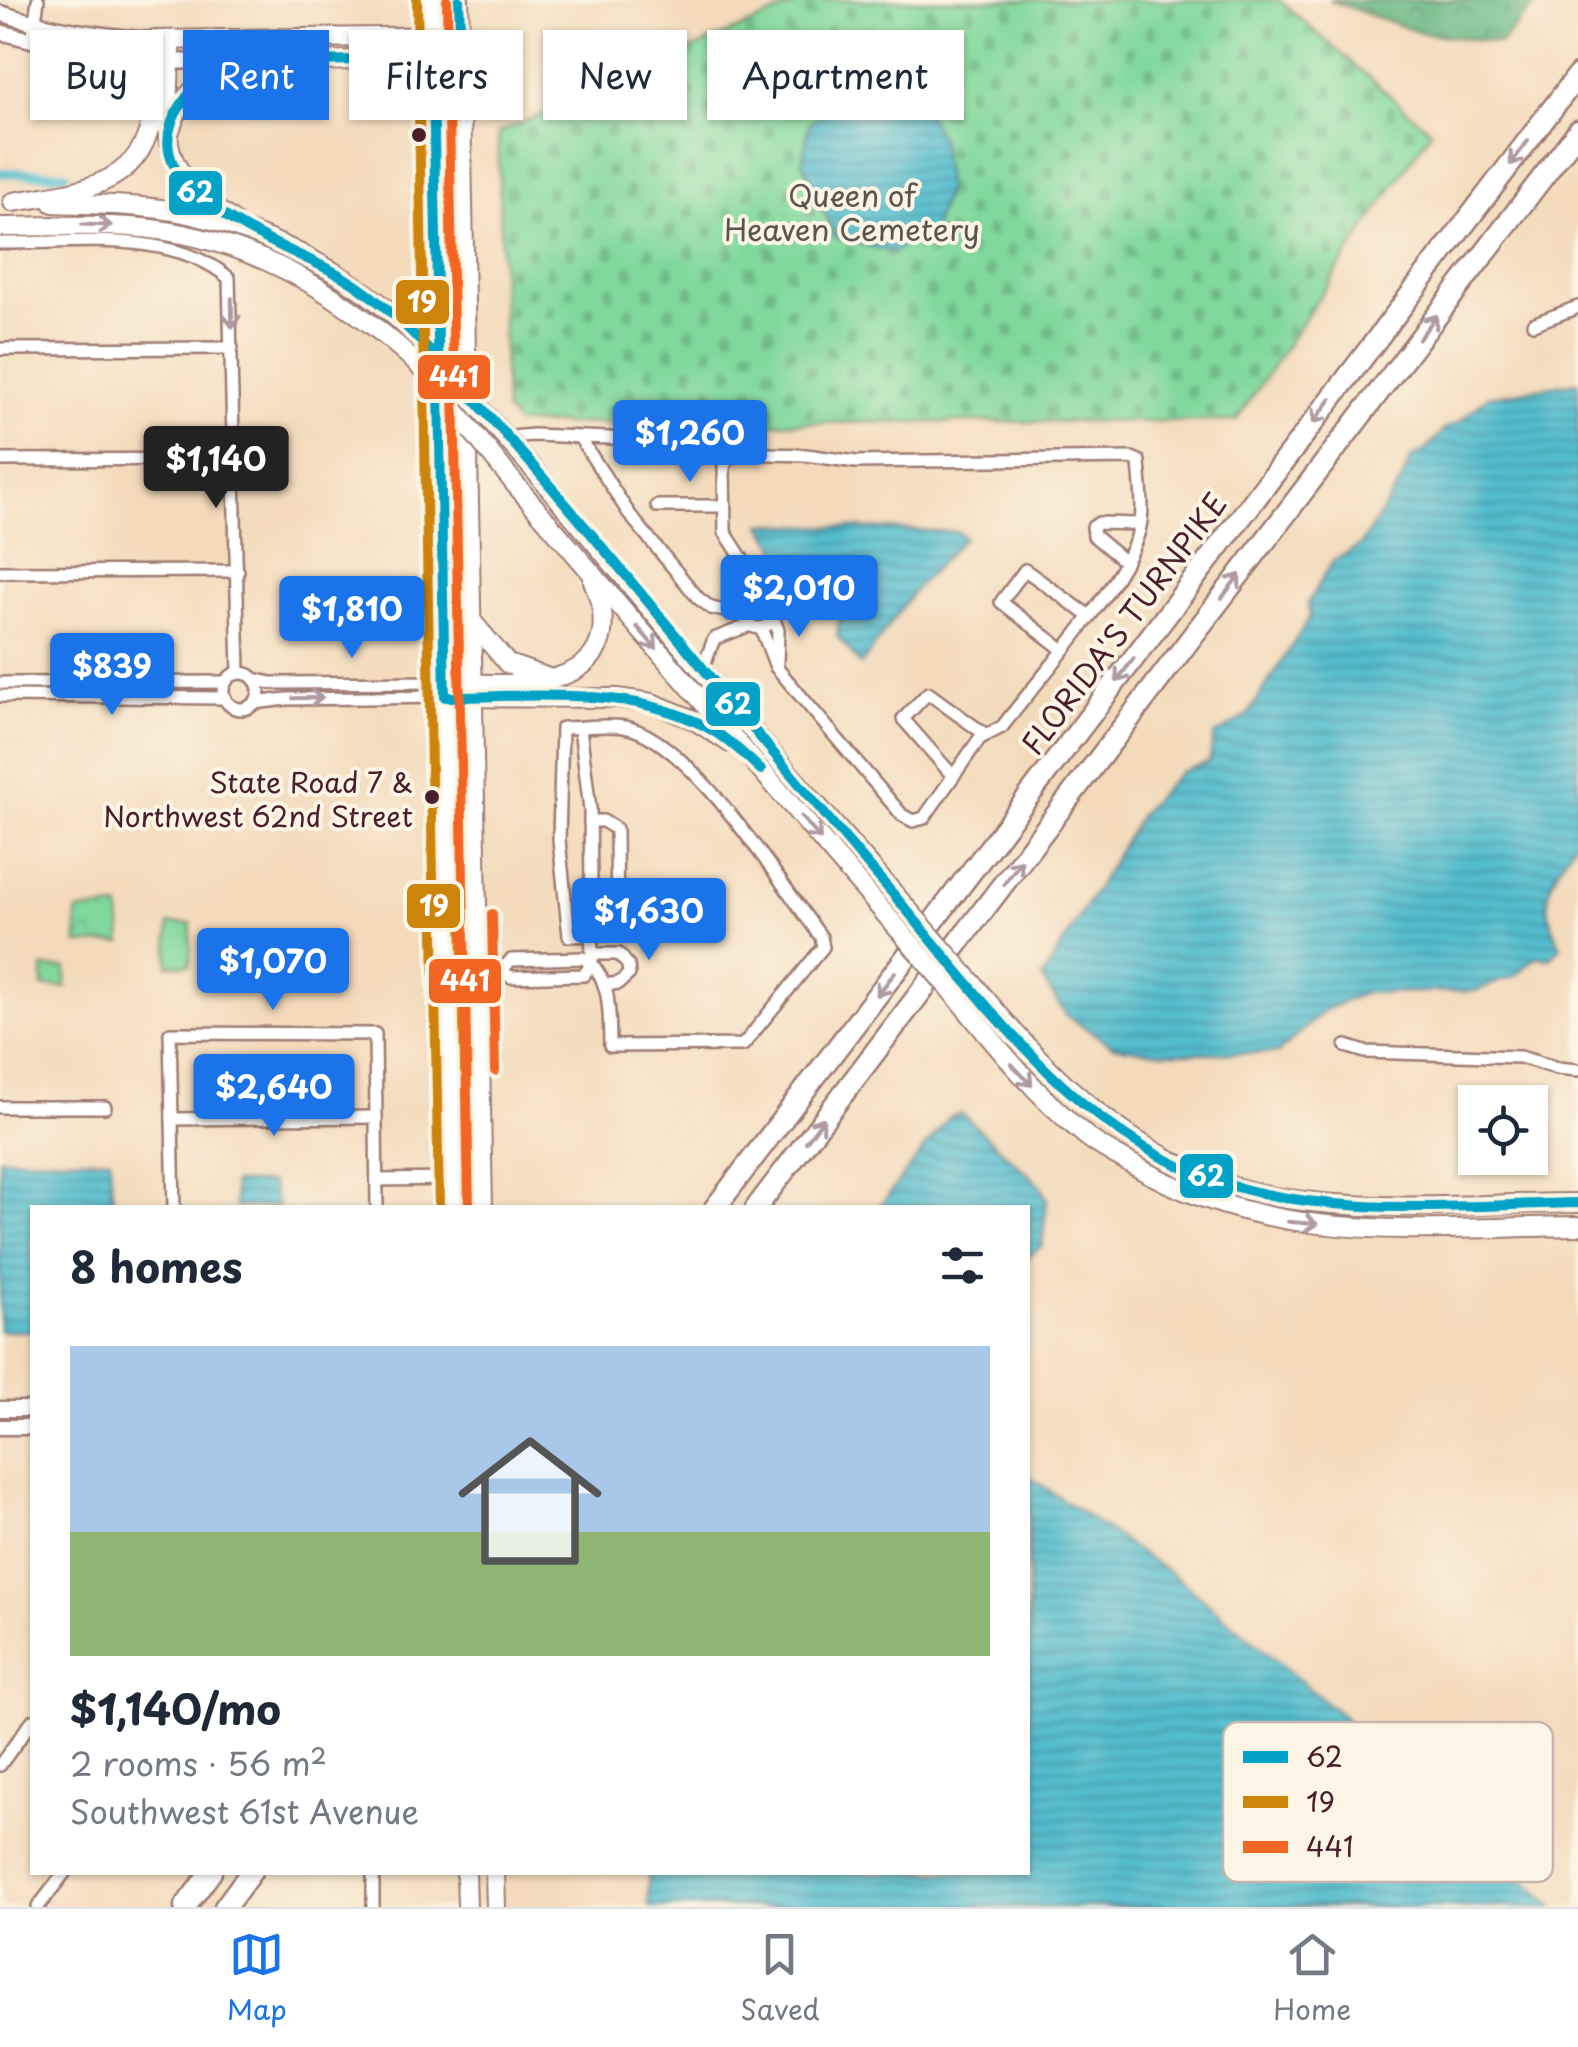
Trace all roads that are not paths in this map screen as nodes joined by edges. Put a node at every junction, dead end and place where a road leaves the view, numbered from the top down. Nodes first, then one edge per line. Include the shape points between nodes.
1 (38, 0) edge
2 (432, 0) edge
3 (460, 0) edge
4 (0, 13) edge
5 (34, 24) junction
6 (33, 30) edge
7 (65, 30) edge
8 (432, 30) edge
9 (460, 30) edge
10 (0, 32) edge
11 (349, 38) edge
12 (30, 40) edge
13 (163, 40) edge
14 (163, 74) edge
15 (1578, 75) edge
16 (183, 102) edge
17 (151, 120) edge
18 (434, 120) edge
19 (462, 120) edge
20 (1578, 131) edge
21 (168, 136) junction
22 (6, 202) edge
23 (435, 225) junction
24 (0, 227) edge
25 (246, 230) junction
26 (0, 244) edge
27 (1578, 307) edge
28 (1532, 324) dead end
29 (465, 328) junction
30 (0, 348) edge
31 (232, 348) junction
32 (580, 438) junction
33 (468, 441) junction
34 (733, 452) junction
35 (235, 459) junction
36 (0, 460) edge
37 (656, 506) dead end
38 (724, 506) junction
39 (1139, 524) junction
40 (1124, 561) junction
41 (238, 571) junction
42 (590, 571) junction
43 (0, 572) edge
44 (757, 599) junction
45 (1088, 616) junction
46 (773, 617) junction
47 (472, 620) junction
48 (752, 623) junction
49 (1062, 649) junction
50 (776, 667) junction
51 (702, 670) junction
52 (239, 674) junction
53 (254, 679) junction
54 (556, 679) junction
55 (226, 682) junction
56 (367, 682) junction
57 (0, 683) edge
58 (444, 689) junction
59 (473, 690) junction
60 (0, 696) edge
61 (362, 697) junction
62 (225, 698) junction
63 (254, 703) junction
64 (580, 728) junction
65 (986, 735) junction
66 (747, 754) junction
67 (954, 776) junction
68 (590, 821) junction
69 (450, 886) junction
70 (592, 935) junction
71 (566, 959) junction
72 (592, 959) junction
73 (501, 971) junction
74 (479, 972) junction
75 (449, 975) junction
76 (567, 976) junction
77 (604, 985) junction
78 (480, 1030) junction
79 (1346, 1046) dead end
80 (1578, 1070) edge
81 (0, 1106) edge
82 (105, 1107) dead end
83 (376, 1118) junction
84 (172, 1119) junction
85 (454, 1178) junction
86 (377, 1180) junction
87 (1578, 1203) edge
88 (174, 1205) edge
89 (377, 1205) edge
90 (454, 1205) edge
91 (483, 1205) edge
92 (717, 1205) edge
93 (758, 1205) edge
94 (1578, 1226) edge
95 (0, 1408) edge
96 (30, 1409) edge
97 (30, 1427) edge
98 (0, 1428) edge
99 (30, 1725) edge
100 (0, 1766) edge
101 (63, 1875) edge
102 (209, 1875) edge
103 (248, 1875) edge
104 (372, 1875) edge
105 (466, 1875) edge
106 (495, 1875) edge
107 (38, 1907) edge
108 (185, 1907) edge
109 (224, 1907) edge
110 (373, 1907) edge
111 (467, 1907) edge
112 (496, 1907) edge

1 - 5 street
2 - 8 main road
3 - 9 main road
4 - 5 street
5 - 6 street
5 - 7 street
10 - 12 street
11 - 13 main road
14 - 21 main road
15 -> 92 highway, FLORIDA'S TURNPIKE
16 - 21 main road
17 - 22 main road via 132,162 101,184
18 - 23 main road
19 - 29 main road
93 -> 20 highway, FLORIDA'S TURNPIKE
21 - 25 main road via 183,180
22 - 25 main road via 135,206
23 - 29 main road via 452,308
23 - 58 main road
24 -> 42 main road, bridge via 177,232 238,250 325,290 417,363
25 - 51 main road, bridge via 336,273 414,333
26 -> 31 street via 138,244 209,262 229,278
27 - 28 street
29 - 33 main road
30 - 31 street
31 - 35 street
32 - 33 street
32 - 34 street via 710,442
32 - 48 street via 630,515 698,598
33 - 47 main road
34 - 38 street via 724,466
34 - 39 street via 856,462 1132,458 1139,461
35 - 36 street
35 - 41 street
37 - 38 street
38 - 44 street via 725,532 754,576
39 - 40 street
39 - 40 street via 1093,527 1094,536
40 - 45 street
41 - 43 street
41 - 52 street
42 - 54 main road via 601,632 586,662
42 -> 66 main road
44 - 46 street via 770,604
44 - 48 street via 749,603
45 - 49 street
45 - 49 street via 1025,570 1000,602
46 - 48 street
46 - 50 street via 780,648
47 - 54 main road via 508,664
47 - 59 main road
48 - 50 street
48 - 51 street via 714,639
49 - 65 street via 1002,727
50 - 67 street via 902,815 924,818
51 - 87 main road, bridge via 1022,1046 1107,1120 1174,1163 1226,1184 1358,1206
52 - 53 street
52 - 55 street
53 - 56 street
53 - 63 street
54 - 59 main road
55 - 57 street
55 - 62 street
56 - 58 street
56 - 61 street
58 - 59 main road
58 - 61 street
58 - 69 main road
59 - 66 main road via 652,703
59 - 74 main road
60 - 62 street
63 -> 61 street
62 - 63 street via 240,708
64 - 68 street
64 - 70 street via 562,728 559,840 569,936
64 - 77 street via 624,727 681,758 824,947 743,1045 610,1046
65 - 67 street
65 - 67 street via 928,693 903,719
66 -> 94 main road, bridge via 1034,1088 1087,1137 1154,1177 1217,1204 1286,1222 1360,1229
68 - 70 street
68 - 70 street via 616,828 616,934
69 - 74 main road via 460,953
69 - 75 main road
70 - 72 street
71 - 72 street
71 - 73 street via 511,960
71 - 76 street
72 - 76 street via 584,975
72 - 77 street
72 - 77 street via 619,954 628,965 619,984
73 - 74 street
73 - 76 street via 511,977
74 - 78 main road
75 - 78 main road via 470,995
75 - 85 main road
78 - 91 main road
79 - 80 street via 1520,1057
81 - 82 street
83 - 84 street
83 - 84 street via 375,1034 170,1033
83 - 86 street
84 - 88 street
85 - 86 street
85 - 90 main road
86 - 89 street
95 - 96 street
97 - 98 street
99 - 100 street
101 - 107 street
102 - 108 highway
103 - 109 highway
104 - 110 street
105 - 111 main road
106 - 112 main road

